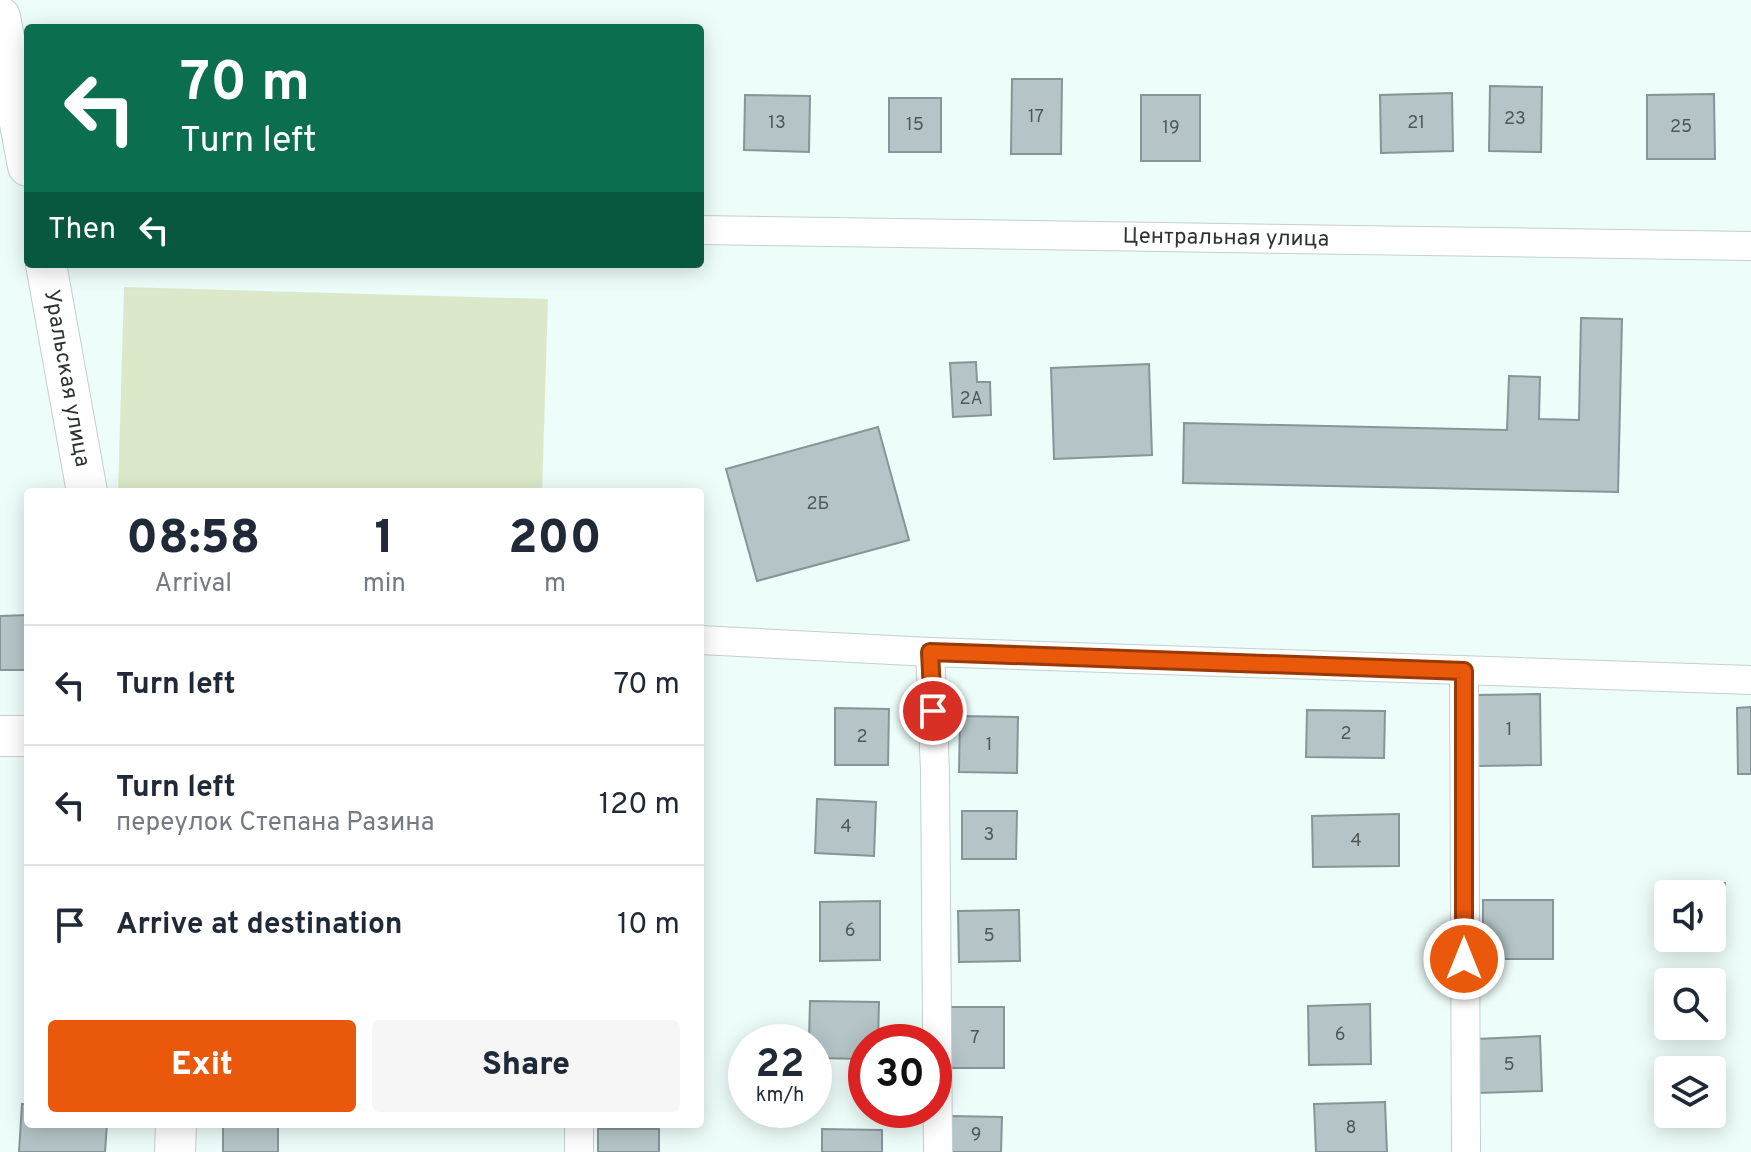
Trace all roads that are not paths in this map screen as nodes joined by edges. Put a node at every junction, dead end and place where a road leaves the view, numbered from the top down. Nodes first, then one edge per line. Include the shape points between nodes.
1 (0, 17) edge
2 (24, 145) edge
3 (704, 230) edge
4 (1751, 246) edge
5 (47, 268) edge
6 (86, 488) edge
7 (704, 640) edge
8 (930, 652) junction
9 (1464, 671) junction
10 (1751, 680) edge
11 (0, 736) edge
12 (24, 736) edge
13 (176, 1128) edge
14 (579, 1128) edge
15 (175, 1152) edge
16 (579, 1152) edge
17 (938, 1152) edge
18 (1466, 1152) edge

1 - 2 street
3 - 4 street, Центральная улица
5 - 6 street, Уральская улица
7 - 8 street
8 - 9 street
8 - 17 street
9 - 10 street
9 - 18 street
11 - 12 street
13 - 15 street
14 - 16 street

